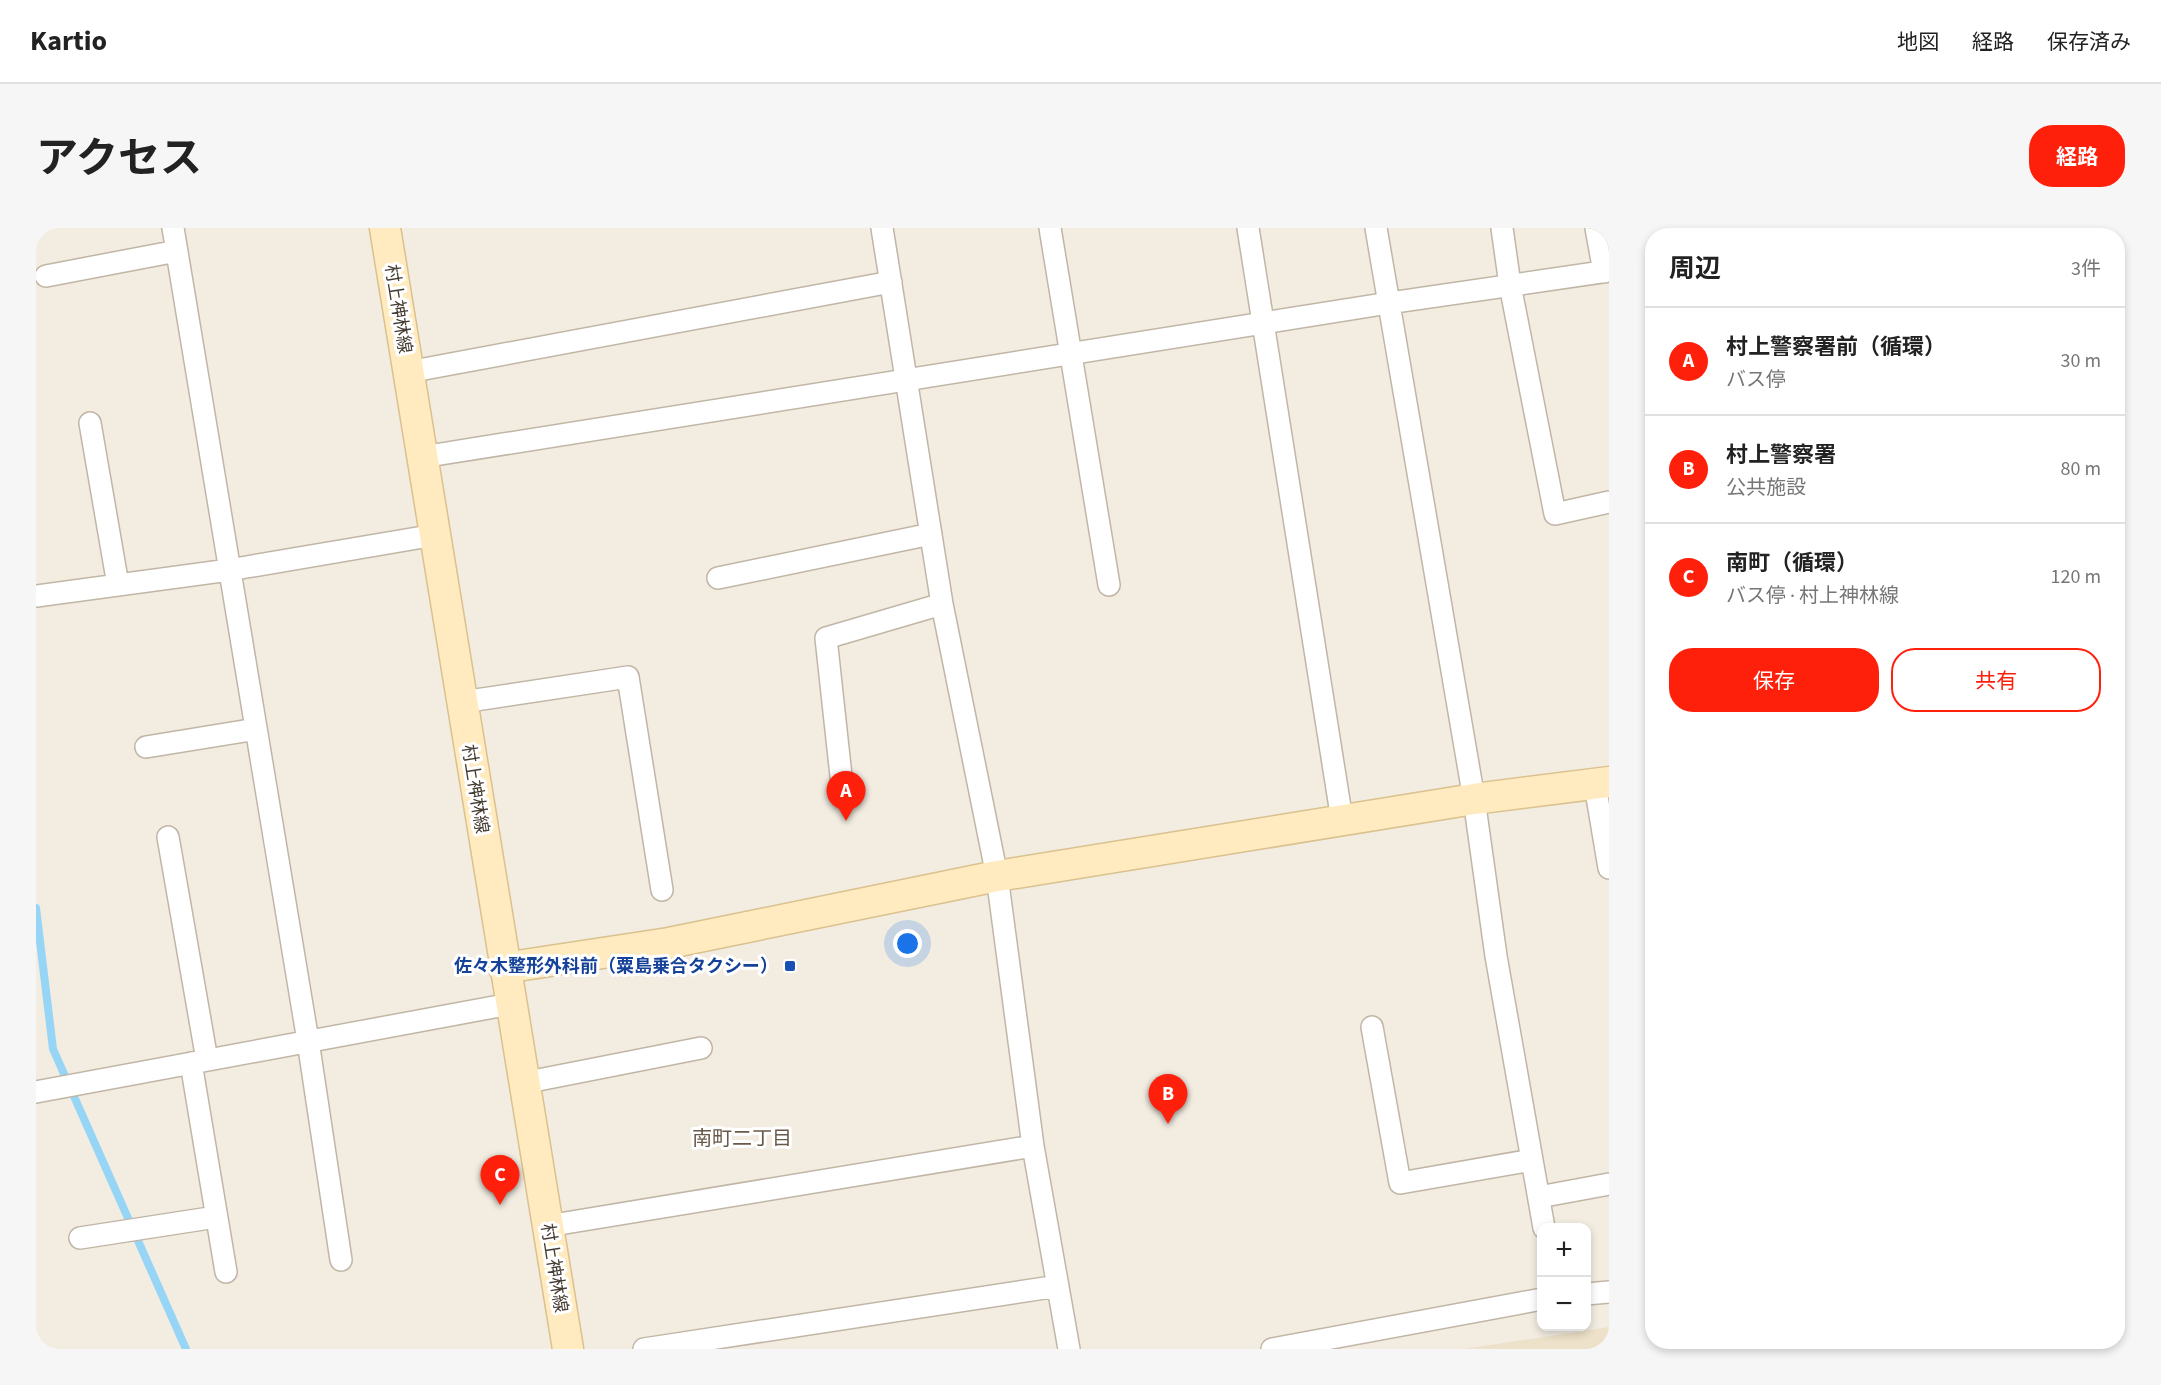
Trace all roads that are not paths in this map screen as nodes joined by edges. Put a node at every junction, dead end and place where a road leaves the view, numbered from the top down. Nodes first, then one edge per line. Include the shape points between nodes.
1 (173, 228) edge
2 (385, 228) edge
3 (882, 228) edge
4 (1050, 228) edge
5 (1248, 228) edge
6 (1376, 228) edge
7 (1502, 228) edge
8 (1596, 228) edge
9 (177, 251) junction
10 (1606, 272) edge
11 (46, 276) dead end
12 (891, 282) junction
13 (1510, 285) junction
14 (1389, 303) junction
15 (1264, 323) junction
16 (1071, 353) junction
17 (408, 372) junction
18 (906, 379) junction
19 (90, 423) dead end
20 (422, 457) junction
21 (1609, 502) edge
22 (931, 534) junction
23 (435, 535) junction
24 (229, 570) junction
25 (718, 578) dead end
26 (118, 585) junction
27 (1109, 585) dead end
28 (36, 596) edge
29 (942, 604) junction
30 (462, 702) junction
31 (256, 729) junction
32 (146, 747) dead end
33 (1602, 784) edge
34 (842, 785) dead end
35 (1474, 799) junction
36 (1342, 820) junction
37 (168, 837) dead end
38 (1609, 868) edge
39 (997, 876) junction
40 (662, 890) dead end
41 (504, 968) junction
42 (510, 1004) junction
43 (1372, 1027) dead end
44 (308, 1041) junction
45 (700, 1048) dead end
46 (199, 1062) junction
47 (523, 1083) junction
48 (36, 1092) edge
49 (1033, 1146) junction
50 (1532, 1160) junction
51 (1609, 1184) edge
52 (1539, 1197) junction
53 (216, 1217) junction
54 (1543, 1223) edge
55 (547, 1226) junction
56 (80, 1238) dead end
57 (341, 1260) dead end
58 (226, 1272) dead end
59 (1058, 1286) junction
60 (1609, 1292) edge
61 (1591, 1294) edge
62 (1537, 1300) edge
63 (568, 1349) edge
64 (644, 1349) edge
65 (1069, 1349) edge
66 (1272, 1349) edge

1 - 9 street
2 - 17 main road, 村上神林線
3 - 12 street
4 - 16 street
5 - 15 street
6 - 14 street
7 - 13 street
8 - 10 street
9 - 11 street
9 - 24 street
10 - 13 street
12 - 17 street
12 - 18 street
13 - 14 street
13 - 21 street via 1555,514
14 - 15 street
14 - 35 street
15 - 16 street
15 - 36 street
16 - 18 street
16 - 27 street
17 - 20 main road, 村上神林線
18 - 20 street
18 - 22 street
19 - 26 street
20 - 23 main road, 村上神林線
22 - 25 street
22 - 29 street
23 - 24 street
23 - 30 main road, 村上神林線
24 - 26 street
24 - 31 street
26 - 28 street
29 - 34 street via 826,638
29 - 39 street
30 - 40 street via 628,677
30 - 41 main road, 村上神林線
31 - 32 street
31 - 44 street
33 - 35 main road
33 - 38 street
35 - 36 main road
35 - 50 street via 1496,956
36 - 39 main road
37 - 46 street
39 - 41 main road via 669,943
39 - 49 street
41 - 42 main road, 村上神林線
42 - 44 street
42 - 47 main road, 村上神林線
43 - 50 street via 1400,1183
44 - 46 street
44 - 57 street
45 - 47 street
46 - 48 street
46 - 53 street
47 - 55 main road, 村上神林線
49 - 55 street
49 - 59 street
50 - 52 street
51 - 52 street
52 - 54 street
53 - 56 street
53 - 58 street
55 - 63 main road, 村上神林線
59 - 64 street
59 - 65 street
60 - 61 street
62 - 66 street

